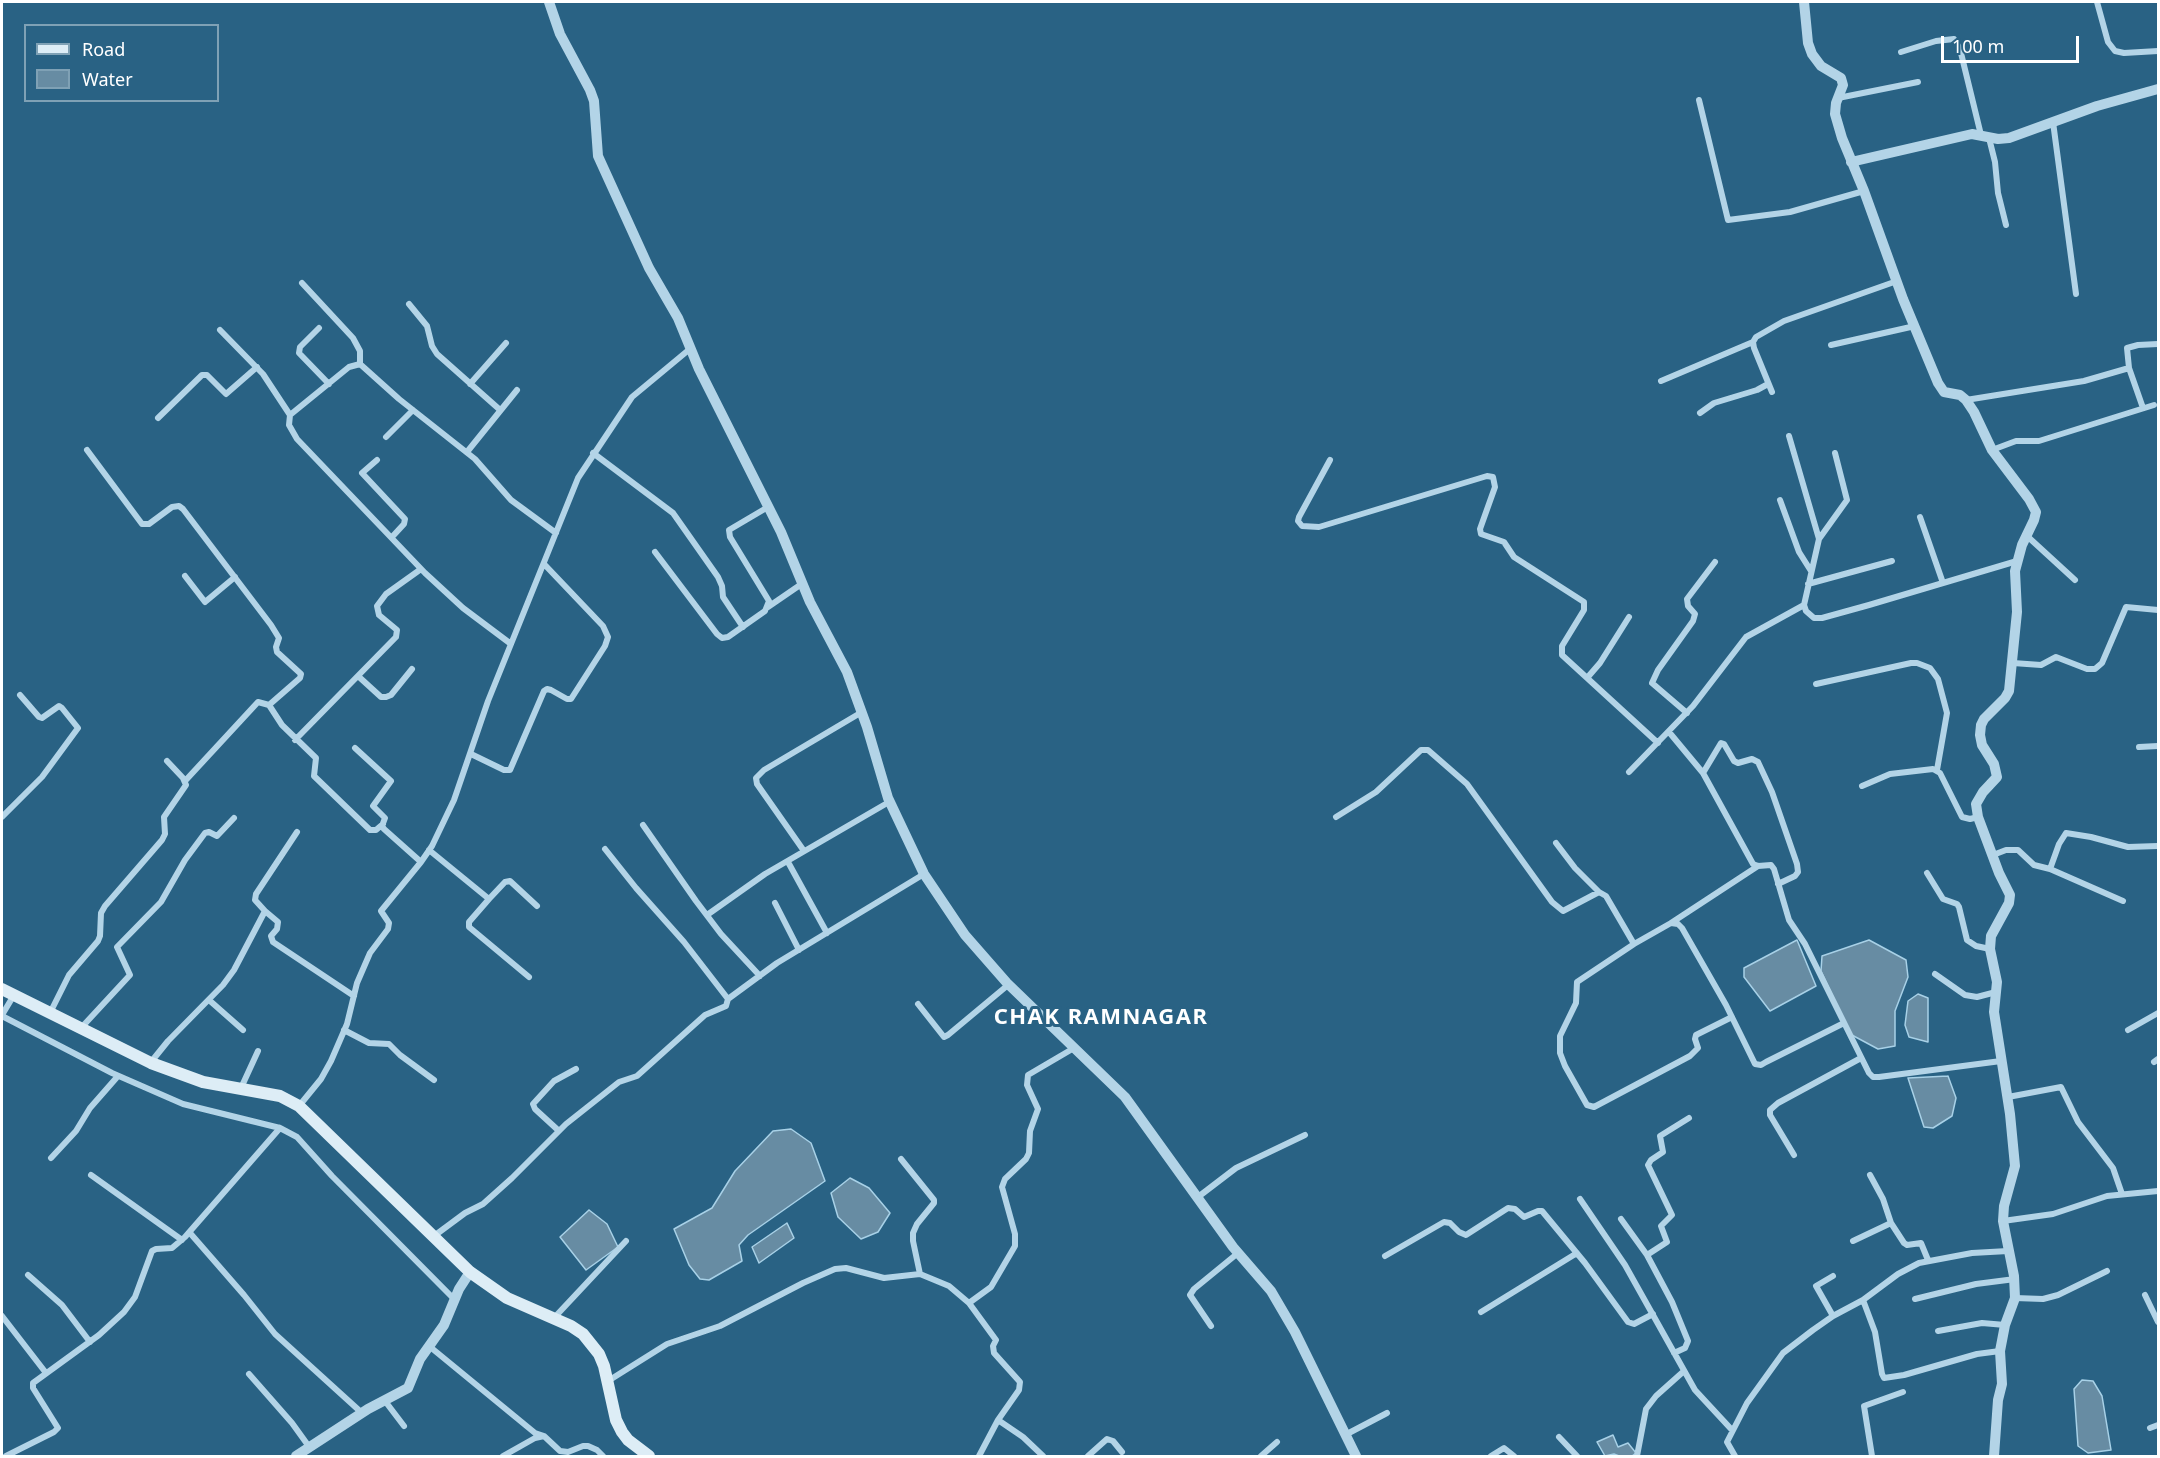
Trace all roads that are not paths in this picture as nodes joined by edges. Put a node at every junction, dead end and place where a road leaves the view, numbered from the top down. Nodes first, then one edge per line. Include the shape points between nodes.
1 (549, 2) edge
2 (1804, 2) edge
3 (2097, 2) edge
4 (2158, 51) edge
5 (1901, 52) dead end
6 (1918, 81) dead end
7 (2158, 89) edge
8 (1838, 98) junction
9 (1699, 100) dead end
10 (2053, 122) junction
11 (1985, 136) junction
12 (1851, 162) junction
13 (1864, 191) junction
14 (2006, 225) dead end
15 (1896, 281) junction
16 (302, 283) dead end
17 (2076, 294) dead end
18 (409, 304) dead end
19 (1916, 326) junction
20 (319, 328) dead end
21 (220, 330) dead end
22 (1753, 342) junction
23 (507, 343) dead end
24 (2158, 344) edge
25 (1831, 345) dead end
26 (691, 348) junction
27 (360, 364) junction
28 (257, 367) junction
29 (2128, 368) junction
30 (1661, 381) dead end
31 (329, 384) junction
32 (470, 384) junction
33 (1768, 384) junction
34 (517, 390) dead end
35 (1772, 392) dead end
36 (1966, 400) junction
37 (2154, 405) dead end
38 (2143, 408) junction
39 (500, 409) junction
40 (413, 410) junction
41 (1700, 414) dead end
42 (290, 415) junction
43 (158, 418) dead end
44 (1789, 436) dead end
45 (386, 437) dead end
46 (87, 450) dead end
47 (1992, 450) junction
48 (467, 453) junction
49 (594, 453) junction
50 (1835, 453) dead end
51 (377, 460) dead end
52 (1330, 460) dead end
53 (1780, 500) dead end
54 (768, 507) junction
55 (1920, 517) dead end
56 (556, 533) junction
57 (2027, 536) junction
58 (392, 537) junction
59 (1819, 539) junction
60 (655, 552) dead end
61 (1892, 561) dead end
62 (2017, 561) junction
63 (1715, 562) dead end
64 (544, 564) junction
65 (421, 569) junction
66 (1811, 571) junction
67 (184, 576) dead end
68 (235, 577) junction
69 (2075, 580) dead end
70 (803, 583) junction
71 (1943, 583) junction
72 (1808, 584) junction
73 (1804, 605) junction
74 (768, 607) junction
75 (2158, 610) edge
76 (1629, 616) dead end
77 (743, 627) junction
78 (511, 644) junction
79 (2013, 663) junction
80 (412, 669) dead end
81 (358, 676) junction
82 (1587, 678) junction
83 (1816, 684) dead end
84 (20, 696) dead end
85 (269, 705) junction
86 (862, 712) junction
87 (1687, 713) junction
88 (1669, 732) junction
89 (295, 740) junction
90 (1658, 743) junction
91 (2158, 746) edge
92 (2139, 747) dead end
93 (355, 748) dead end
94 (471, 753) junction
95 (167, 761) dead end
96 (1937, 770) junction
97 (1629, 772) dead end
98 (1703, 773) junction
99 (185, 781) junction
100 (1862, 786) dead end
101 (889, 802) junction
102 (2, 817) edge
103 (1336, 817) dead end
104 (1978, 817) junction
105 (234, 818) dead end
106 (383, 824) junction
107 (643, 825) dead end
108 (297, 832) dead end
109 (1556, 843) dead end
110 (2158, 846) edge
111 (605, 849) dead end
112 (429, 850) junction
113 (804, 851) junction
114 (1992, 855) junction
115 (421, 862) junction
116 (788, 862) junction
117 (1758, 866) junction
118 (2050, 870) junction
119 (1927, 873) dead end
120 (924, 874) junction
121 (1778, 884) junction
122 (1599, 892) junction
123 (489, 899) junction
124 (2123, 901) dead end
125 (775, 903) dead end
126 (537, 906) dead end
127 (265, 911) junction
128 (707, 915) junction
129 (1671, 923) junction
130 (827, 933) junction
131 (1634, 944) junction
132 (1990, 949) junction
133 (799, 950) junction
134 (1935, 974) dead end
135 (760, 975) junction
136 (529, 977) dead end
137 (1008, 985) junction
138 (2, 988) edge
139 (1996, 992) junction
140 (354, 996) junction
141 (12, 998) junction
142 (728, 999) junction
143 (209, 1000) junction
144 (918, 1004) dead end
145 (2158, 1013) edge
146 (2, 1014) edge
147 (49, 1014) junction
148 (1732, 1017) junction
149 (1844, 1023) junction
150 (81, 1028) junction
151 (243, 1030) dead end
152 (344, 1030) junction
153 (2128, 1030) dead end
154 (1074, 1048) junction
155 (258, 1051) dead end
156 (1861, 1058) junction
157 (2001, 1061) junction
158 (151, 1063) junction
159 (576, 1069) dead end
160 (118, 1076) junction
161 (434, 1080) dead end
162 (240, 1089) junction
163 (2008, 1097) junction
164 (299, 1106) junction
165 (1689, 1118) dead end
166 (280, 1128) junction
167 (559, 1131) junction
168 (1305, 1135) dead end
169 (1794, 1155) dead end
170 (51, 1158) dead end
171 (901, 1159) dead end
172 (91, 1174) dead end
173 (1870, 1175) dead end
174 (2158, 1191) edge
175 (2122, 1194) junction
176 (1198, 1197) junction
177 (1580, 1199) dead end
178 (1621, 1219) dead end
179 (2002, 1221) junction
180 (1891, 1222) junction
181 (190, 1233) junction
182 (434, 1237) junction
183 (182, 1240) junction
184 (626, 1241) dead end
185 (1853, 1241) dead end
186 (2008, 1251) junction
187 (1238, 1253) junction
188 (1577, 1253) junction
189 (1647, 1255) junction
190 (1384, 1257) dead end
191 (1928, 1260) junction
192 (2107, 1271) dead end
193 (921, 1274) junction
194 (28, 1275) dead end
195 (1833, 1276) dead end
196 (2015, 1279) junction
197 (462, 1285) junction
198 (2145, 1295) dead end
199 (2015, 1298) junction
200 (1915, 1299) dead end
201 (1863, 1300) junction
202 (969, 1303) junction
203 (1481, 1312) dead end
204 (1653, 1314) junction
205 (2, 1316) edge
206 (1833, 1316) junction
207 (553, 1319) junction
208 (2158, 1322) edge
209 (2005, 1324) junction
210 (1211, 1326) dead end
211 (1938, 1331) dead end
212 (90, 1342) junction
213 (429, 1346) junction
214 (2000, 1352) junction
215 (1674, 1353) junction
216 (1684, 1371) junction
217 (46, 1373) junction
218 (249, 1374) dead end
219 (607, 1381) junction
220 (1903, 1392) dead end
221 (385, 1401) junction
222 (362, 1413) junction
223 (1387, 1413) dead end
224 (998, 1420) junction
225 (2158, 1425) edge
226 (404, 1426) dead end
227 (2150, 1428) dead end
228 (1732, 1430) junction
229 (1345, 1435) junction
230 (544, 1436) junction
231 (1559, 1437) dead end
232 (1277, 1443) dead end
233 (310, 1448) junction
234 (1122, 1452) dead end
235 (6, 1456) edge
236 (296, 1456) edge
237 (503, 1456) edge
238 (603, 1456) edge
239 (649, 1456) edge
240 (980, 1456) edge
241 (1043, 1456) edge
242 (1088, 1456) edge
243 (1261, 1456) edge
244 (1356, 1456) edge
245 (1491, 1456) edge
246 (1515, 1456) edge
247 (1522, 1456) edge
248 (1576, 1456) edge
249 (1636, 1456) edge
250 (1736, 1456) edge
251 (1872, 1456) edge
252 (1994, 1456) edge

1 - 26 street via 560,34 594,101 598,156
2 - 8 street via 1808,43 1821,66 1841,78 1843,85
3 - 4 street via 2108,42 2115,51
5 - 11 street via 1936,40 1954,39
6 - 8 street
7 - 10 street
8 - 12 street via 1835,114
9 - 13 street via 1728,220 1790,212
10 - 11 street via 2009,138
10 - 17 street
11 - 12 street via 1960,136
11 - 14 street via 1995,162
12 - 13 street
13 - 15 street
15 - 19 street
15 - 22 street via 1784,321
16 - 27 street via 353,338 360,351
18 - 32 street via 427,326 437,354
19 - 25 street
19 - 36 street via 1944,392
20 - 31 street via 299,353
21 - 28 street
22 - 30 street
22 - 33 street
23 - 32 street
24 - 29 street via 2127,348
26 - 49 street via 632,397
26 - 54 street
27 - 31 street via 349,367
27 - 40 street
28 - 42 street
28 - 43 street via 226,394 207,375 202,375
29 - 36 street via 2084,381
29 - 38 street
31 - 42 street
32 - 39 street
33 - 35 street
33 - 41 street via 1714,403
34 - 39 street
36 - 47 street
37 - 38 street
38 - 47 street via 2039,441 2016,441
39 - 48 street
40 - 45 street
40 - 48 street
42 - 58 street via 289,425 297,439
44 - 59 street
46 - 68 street via 142,524 149,524 179,506
47 - 57 street via 2036,512
48 - 56 street via 511,500
49 - 56 street via 578,478
49 - 77 street via 673,513 718,577 723,597
50 - 59 street via 1847,500
51 - 58 street via 362,473 405,519
52 - 82 street via 1299,518 1302,526 1319,527 1493,477 1495,487 1481,534 1504,542 1514,557 1584,602 1584,610 1561,651
53 - 66 street via 1799,552
54 - 70 street
54 - 74 street via 728,533 768,596
55 - 71 street
56 - 64 street
57 - 62 street
57 - 69 street
58 - 65 street
59 - 66 street
60 - 77 street via 717,634 728,637
61 - 72 street
62 - 71 street
62 - 79 street
63 - 87 street via 1687,599 1695,614 1693,621 1652,683
64 - 78 street
64 - 94 street via 603,626 608,638 605,646 571,699 544,691 510,770
65 - 78 street via 463,608
65 - 81 street via 379,602 377,612 397,634
66 - 72 street
67 - 68 street via 205,602
68 - 85 street via 279,639 277,652 301,674
70 - 74 street
70 - 86 street
71 - 73 street via 1822,618 1811,616
72 - 73 street
73 - 87 street via 1746,638
74 - 77 street
75 - 79 street via 2127,607 2102,663 2095,669 2055,657 2040,665
76 - 82 street
78 - 94 street
79 - 104 street via 2009,691 1981,725 1982,745 1997,777 1978,799
80 - 81 street via 386,697
81 - 89 street
82 - 90 street
83 - 96 street via 1911,663 1930,668 1938,679 1947,713
84 - 102 street via 42,718 57,707 62,708 78,728 28,794
85 - 89 street
85 - 99 street via 258,702
86 - 101 street
86 - 113 street via 756,778
87 - 88 street
88 - 90 street
88 - 98 street
89 - 106 street via 316,758 314,776 365,827 372,831
90 - 97 street
91 - 92 street
93 - 106 street via 391,781 374,803 385,818
94 - 112 street via 454,801
95 - 99 street
96 - 100 street via 1890,774
96 - 104 street via 1962,817
98 - 117 street
98 - 121 street via 1721,743 1734,761 1758,762 1797,864 1795,876
99 - 147 street via 164,817 166,829 162,840 105,906 98,940 69,975
101 - 113 street
101 - 120 street
103 - 122 street via 1376,792 1425,749 1467,784 1563,911
104 - 114 street
105 - 150 street via 217,836 205,834 161,902 117,947 130,975
106 - 115 street
107 - 128 street
108 - 127 street via 256,894 255,900
109 - 122 street
110 - 118 street via 2128,847 2066,833
111 - 142 street
112 - 115 street
112 - 123 street
113 - 116 street
114 - 118 street via 2015,849 2034,865
114 - 132 street via 2010,895
115 - 140 street via 381,911 389,923 388,929 370,953
116 - 128 street
116 - 130 street
117 - 121 street via 1771,865
117 - 129 street
118 - 124 street
119 - 132 street via 1942,899 1957,904 1967,940
120 - 130 street
120 - 137 street via 966,935
121 - 149 street via 1789,920
122 - 131 street via 1606,896
123 - 126 street via 510,881
123 - 136 street via 468,926
125 - 133 street
127 - 140 street via 278,924 271,936 273,942
127 - 143 street via 234,970
128 - 135 street
129 - 131 street
129 - 148 street via 1678,924 1689,938
130 - 133 street
131 - 148 street via 1577,982 1574,1008 1560,1036 1565,1066 1587,1105 1594,1107 1690,1056 1698,1048 1696,1035
132 - 139 street
133 - 135 street
134 - 139 street via 1965,995 1977,997
135 - 142 street
137 - 144 street via 944,1037
137 - 154 street
138 - 141 main road
139 - 157 street via 1994,1012
140 - 152 street
141 - 146 street
141 - 147 main road
142 - 167 street via 726,1006 705,1015 637,1076 619,1082
143 - 151 street
143 - 158 street
145 - 153 street
146 - 160 street
147 - 150 main road
148 - 149 street via 1755,1064 1761,1065
149 - 156 street
150 - 158 main road
152 - 161 street via 369,1043 389,1044
152 - 164 street via 321,1079
154 - 176 street via 1125,1097
154 - 202 street via 1028,1076 1027,1085 1038,1105 1030,1131 1029,1153 1002,1187 1015,1246 991,1287
155 - 162 street
156 - 157 street via 1873,1077
156 - 169 street via 1770,1110
157 - 163 street
158 - 162 main road via 191,1078
159 - 167 street via 554,1081 533,1104
160 - 166 street via 183,1104
160 - 170 street
162 - 164 main road via 280,1096
163 - 175 street via 2061,1087 2078,1122 2113,1168
163 - 179 street via 2014,1166
164 - 182 main road
165 - 189 street via 1659,1136 1664,1150 1648,1165 1672,1215 1661,1226 1667,1242
166 - 181 street
166 - 197 street via 302,1142 332,1176
167 - 182 street via 483,1204
168 - 176 street via 1236,1168
171 - 193 street via 934,1200 913,1233
172 - 183 street
173 - 180 street
174 - 175 street
175 - 179 street via 2053,1214
176 - 187 street
177 - 204 street
178 - 189 street
179 - 186 street
180 - 185 street
180 - 191 street via 1905,1245 1921,1243
181 - 183 street
181 - 222 street via 285,1345
182 - 197 main road
183 - 212 street via 172,1248 152,1251 132,1303
184 - 207 street
186 - 191 street
186 - 196 street
187 - 210 street via 1190,1295
187 - 229 street via 1278,1301
188 - 190 street via 1542,1211 1524,1217 1511,1208 1466,1235 1450,1223 1439,1224
188 - 203 street
188 - 204 street via 1628,1322 1634,1324
189 - 215 street via 1688,1341 1685,1348
191 - 201 street via 1898,1274
192 - 199 street via 2058,1295
193 - 202 street via 949,1286
193 - 219 street via 884,1278 846,1268 828,1271 720,1326 667,1344
194 - 212 street via 62,1305
195 - 206 street via 1816,1286
196 - 199 street
196 - 200 street
197 - 207 main road via 507,1298
197 - 213 street via 444,1325
198 - 208 street
199 - 209 street
201 - 206 street
201 - 214 street via 1877,1340 1884,1378 1977,1354
202 - 224 street via 996,1340 994,1353 1020,1382 1019,1390
204 - 215 street
205 - 217 street
206 - 228 street via 1783,1353
207 - 219 main road via 571,1326 593,1344
209 - 211 street via 1982,1323
209 - 214 street
212 - 217 street
213 - 221 street via 408,1388
213 - 230 street via 535,1433
214 - 252 street via 2002,1384
215 - 216 street
216 - 228 street via 1703,1401
216 - 249 street via 1646,1409
217 - 235 street via 33,1387 57,1431
218 - 233 street
219 - 239 main road via 615,1420 628,1440
220 - 251 street via 1864,1406
221 - 222 street
221 - 226 street
222 - 233 street
223 - 229 street
224 - 240 street
224 - 241 street
225 - 227 street
228 - 250 street via 1727,1442
229 - 244 street
230 - 237 street
230 - 238 street via 560,1451 588,1446
231 - 248 street
232 - 243 street
233 - 236 street
234 - 242 street via 1107,1439
245 - 246 street via 1506,1448
246 - 247 street

